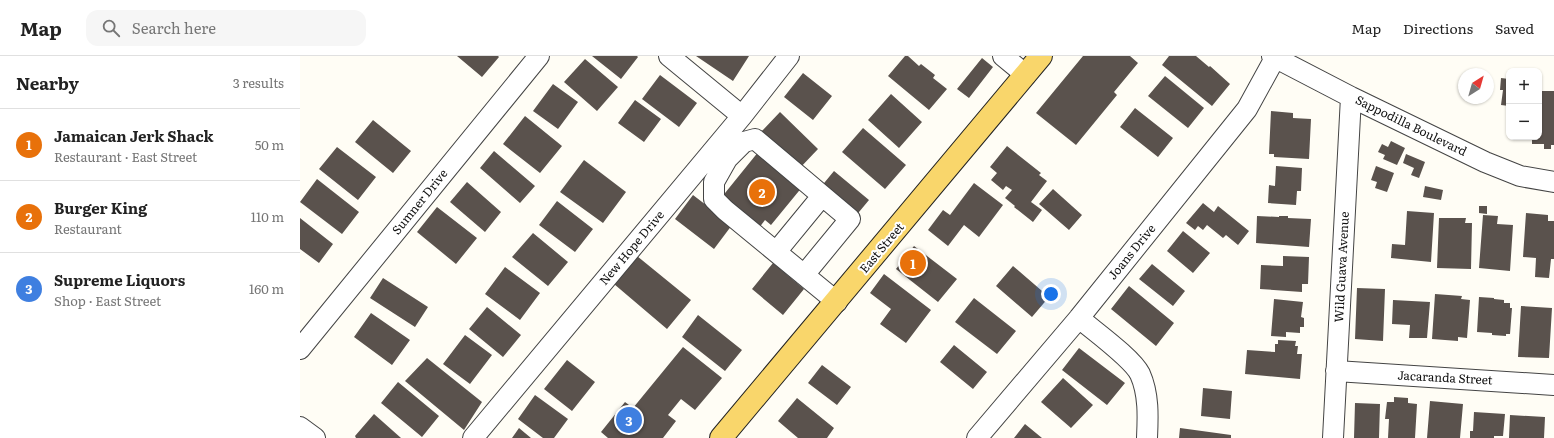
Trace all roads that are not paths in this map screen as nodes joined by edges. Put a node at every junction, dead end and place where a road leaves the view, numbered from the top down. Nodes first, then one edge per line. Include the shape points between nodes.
1 (539, 56) edge
2 (669, 56) edge
3 (789, 56) edge
4 (1003, 56) edge
5 (1041, 56) edge
6 (1274, 57) edge
7 (1026, 74) junction
8 (1351, 97) junction
9 (742, 116) junction
10 (1554, 182) edge
11 (822, 196) junction
12 (776, 252) junction
13 (804, 275) junction
14 (837, 302) junction
15 (1079, 318) junction
16 (300, 349) edge
17 (1336, 372) junction
18 (1554, 385) edge
19 (300, 427) edge
20 (314, 438) edge
21 (473, 438) edge
22 (721, 438) edge
23 (977, 438) edge
24 (1147, 438) edge
25 (1333, 438) edge

1 - 16 street, Sumner Drive
2 - 9 street
3 - 9 street, New Hope Drive
4 - 7 street
5 - 7 main road, East Street
6 - 8 street, Sappodilla Boulevard
6 - 15 street, Joans Drive via 1247,109
7 - 14 main road, East Street
8 - 10 street, Sappodilla Boulevard via 1485,162 1520,176
8 - 17 street, Wild Guava Avenue
9 - 21 street, New Hope Drive
11 - 12 street
11 - 12 street via 755,139 744,142 727,159 714,182 714,199
11 - 13 street via 850,219
12 - 13 street
13 - 14 street
14 - 22 main road, East Street
15 - 23 street, Joans Drive
15 - 24 street via 1130,360 1140,373 1146,392
17 - 18 street, Jacaranda Street
17 - 25 street, Wild Guava Avenue
19 - 20 street

